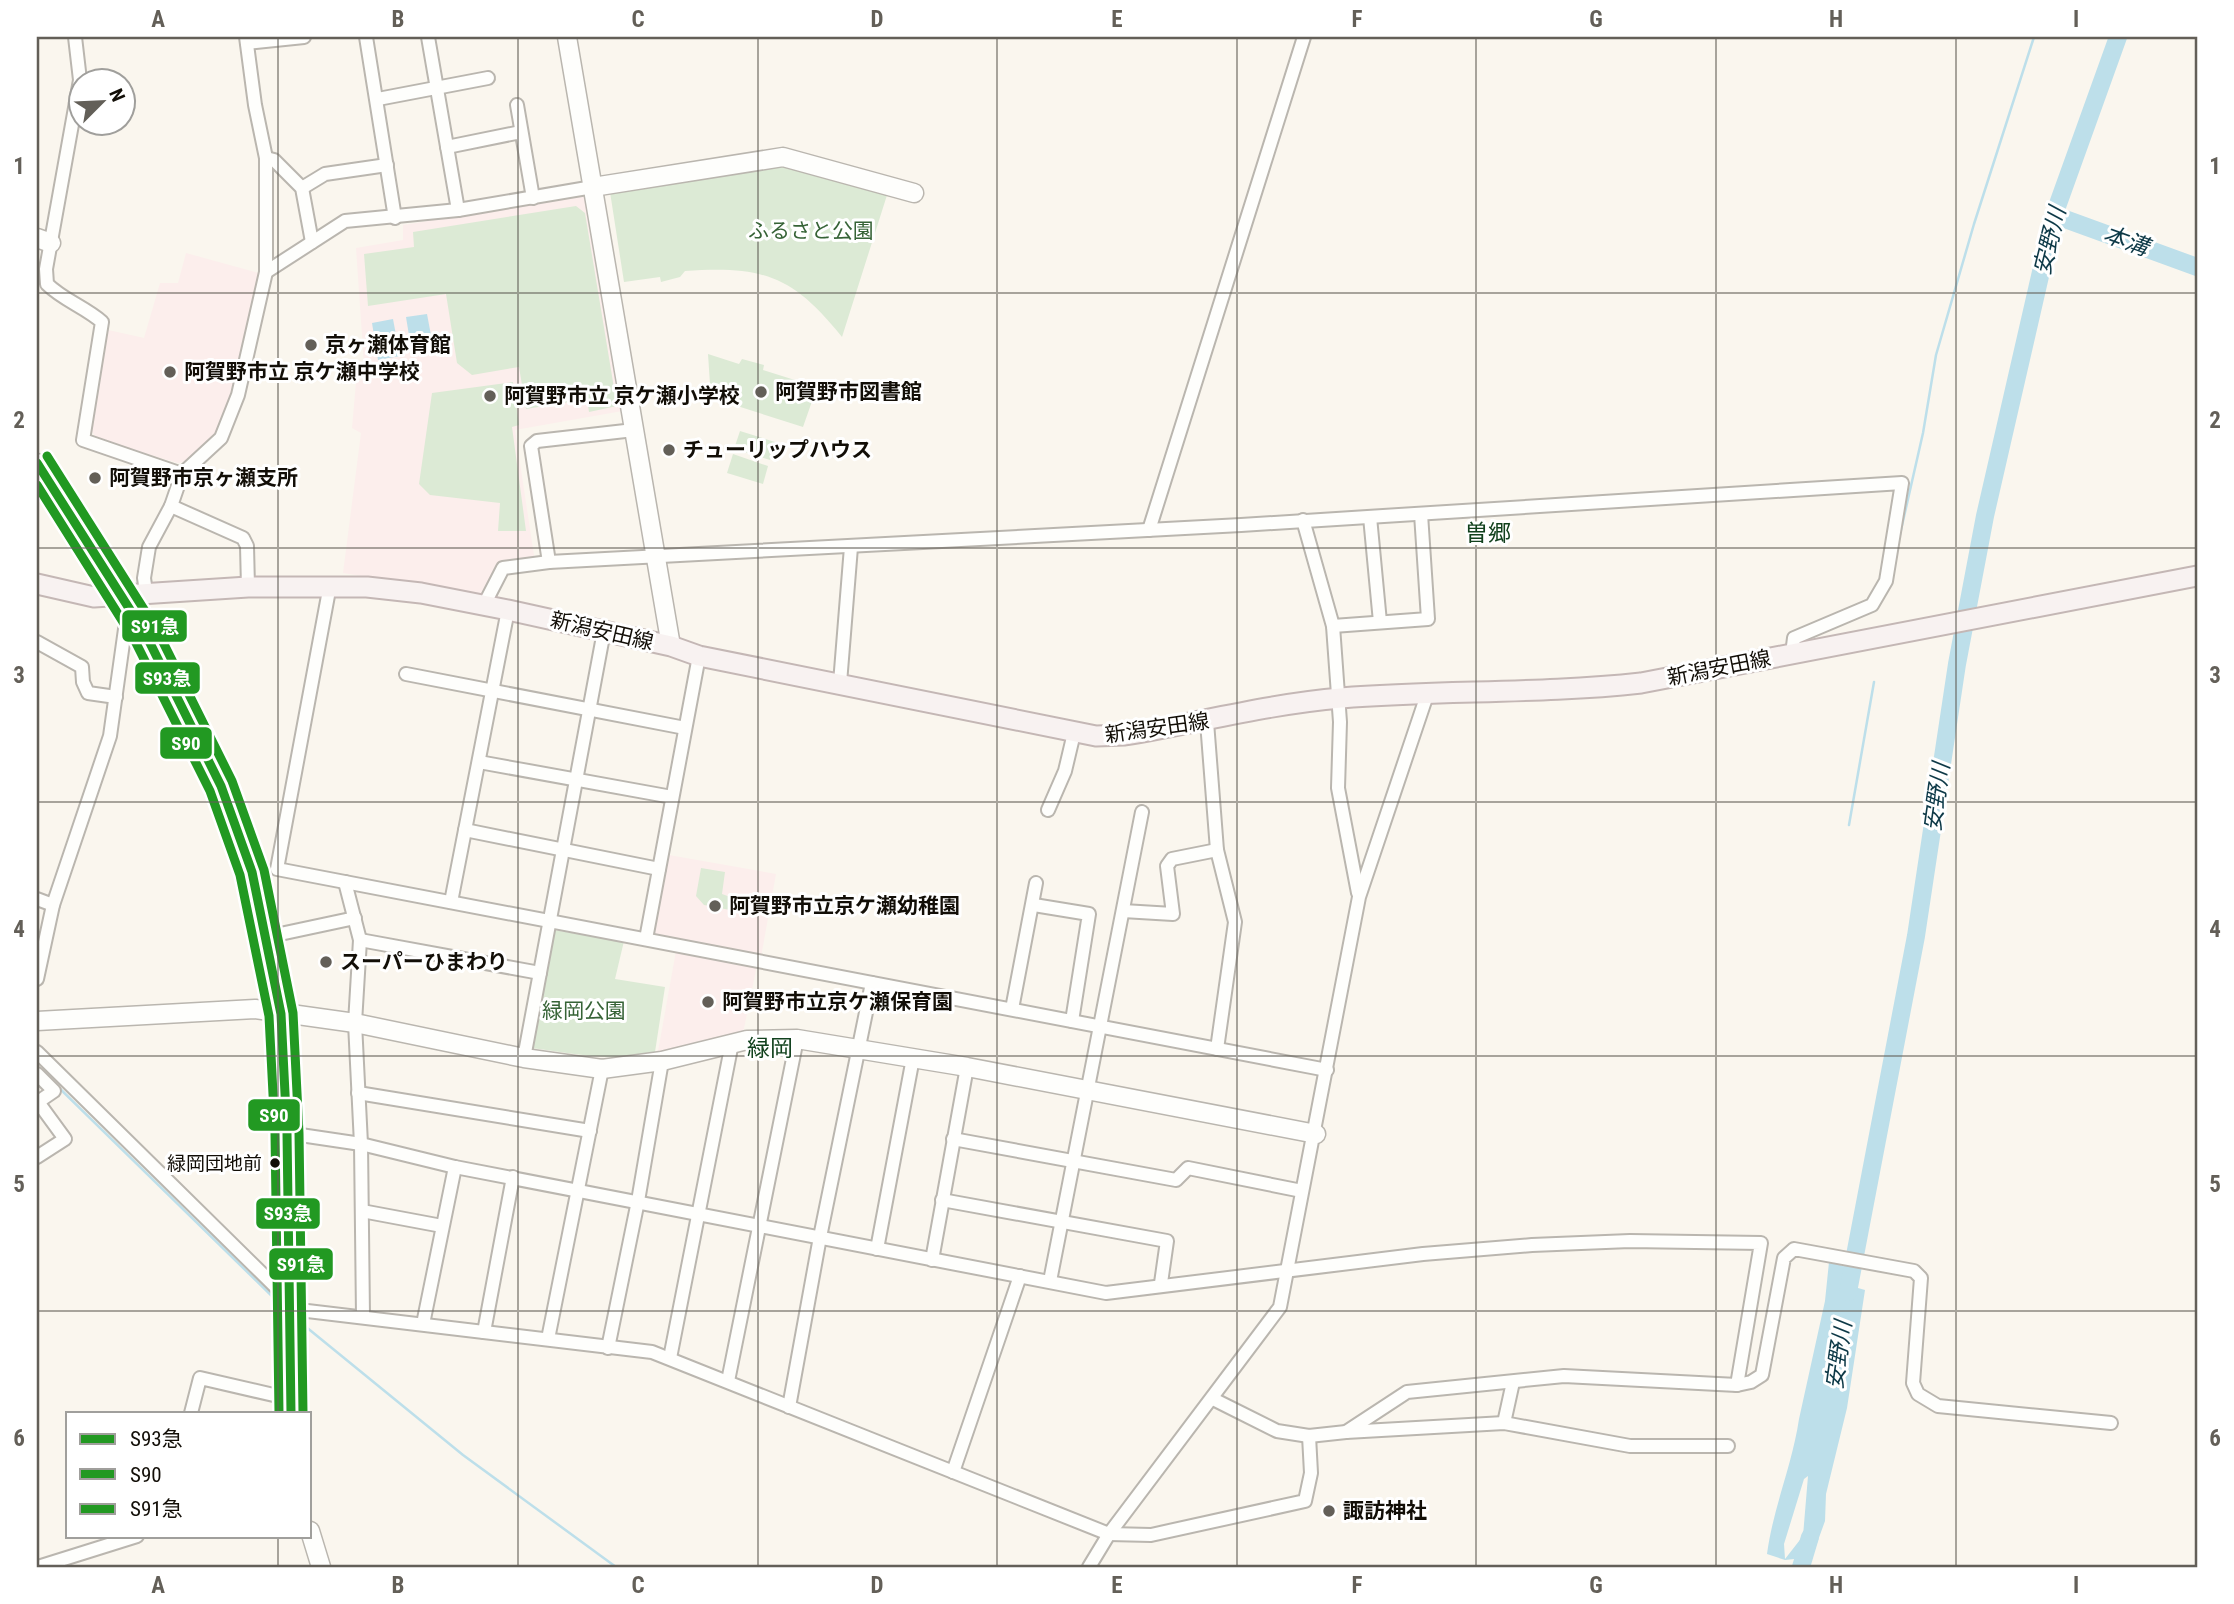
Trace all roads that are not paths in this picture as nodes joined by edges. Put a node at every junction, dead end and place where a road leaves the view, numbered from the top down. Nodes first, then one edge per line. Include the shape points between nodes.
1 (75, 37) edge
2 (304, 37) edge
3 (366, 37) edge
4 (428, 37) edge
5 (567, 37) edge
6 (1304, 37) edge
7 (247, 40) edge
8 (488, 78) dead end
9 (437, 89) junction
10 (378, 99) junction
11 (517, 105) dead end
12 (521, 132) junction
13 (447, 147) junction
14 (266, 158) junction
15 (387, 165) junction
16 (593, 187) junction
17 (302, 188) junction
18 (914, 193) dead end
19 (533, 198) junction
20 (458, 210) junction
21 (396, 218) junction
22 (44, 240) edge
23 (312, 243) junction
24 (267, 272) junction
25 (634, 430) junction
26 (37, 463) edge
27 (182, 474) junction
28 (171, 506) junction
29 (1422, 514) junction
30 (1370, 517) junction
31 (1303, 520) junction
32 (1149, 530) junction
33 (851, 547) junction
34 (657, 558) junction
35 (549, 562) junction
36 (2197, 576) edge
37 (37, 584) edge
38 (330, 585) junction
39 (248, 587) junction
40 (146, 592) junction
41 (119, 595) junction
42 (484, 605) junction
43 (508, 610) junction
44 (136, 621) junction
45 (1380, 622) junction
46 (1333, 626) junction
47 (604, 631) junction
48 (37, 642) edge
49 (671, 646) junction
50 (1792, 654) junction
51 (699, 656) junction
52 (406, 674) dead end
53 (840, 683) junction
54 (492, 691) junction
55 (1428, 692) junction
56 (116, 697) junction
57 (1338, 698) junction
58 (589, 708) junction
59 (1208, 722) junction
60 (685, 728) junction
61 (1074, 733) junction
62 (479, 762) junction
63 (576, 779) junction
64 (672, 797) junction
65 (1048, 810) dead end
66 (1142, 812) dead end
67 (465, 830) junction
68 (1217, 850) junction
69 (563, 851) junction
70 (659, 869) junction
71 (345, 882) junction
72 (1036, 883) dead end
73 (1359, 897) junction
74 (37, 899) edge
75 (451, 902) junction
76 (53, 905) junction
77 (1034, 905) junction
78 (1123, 911) junction
79 (355, 918) junction
80 (550, 921) junction
81 (266, 937) junction
82 (646, 939) junction
83 (360, 940) junction
84 (540, 973) junction
85 (37, 979) edge
86 (872, 983) junction
87 (1012, 1009) junction
88 (281, 1014) junction
89 (37, 1021) edge
90 (1072, 1021) junction
91 (355, 1023) junction
92 (1100, 1026) junction
93 (797, 1039) junction
94 (732, 1043) junction
95 (859, 1048) junction
96 (1217, 1049) junction
97 (37, 1052) edge
98 (524, 1058) junction
99 (914, 1058) junction
100 (662, 1060) junction
101 (967, 1067) junction
102 (602, 1069) junction
103 (1327, 1070) junction
104 (37, 1074) edge
105 (1087, 1090) junction
106 (358, 1093) junction
107 (590, 1131) junction
108 (287, 1133) junction
109 (1315, 1134) junction
110 (953, 1139) junction
111 (361, 1144) junction
112 (37, 1157) edge
113 (1073, 1162) junction
114 (454, 1167) junction
115 (513, 1177) junction
116 (578, 1189) junction
117 (1302, 1191) junction
118 (942, 1200) junction
119 (638, 1201) junction
120 (362, 1211) junction
121 (698, 1213) junction
122 (1062, 1222) junction
123 (759, 1224) junction
124 (442, 1226) junction
125 (820, 1237) junction
126 (877, 1249) junction
127 (932, 1260) junction
128 (1289, 1270) junction
129 (1020, 1276) junction
130 (1050, 1281) junction
131 (1161, 1283) junction
132 (290, 1304) junction
133 (363, 1316) junction
134 (423, 1324) junction
135 (484, 1332) junction
136 (548, 1339) junction
137 (608, 1348) junction
138 (670, 1358) junction
139 (728, 1381) junction
140 (1513, 1382) junction
141 (1737, 1385) junction
142 (1213, 1399) junction
143 (291, 1406) edge
144 (789, 1407) junction
145 (191, 1412) edge
146 (1504, 1423) junction
147 (2111, 1423) dead end
148 (1346, 1432) junction
149 (1308, 1436) junction
150 (1728, 1446) dead end
151 (953, 1472) junction
152 (1109, 1534) junction
153 (131, 1538) edge
154 (312, 1538) edge
155 (38, 1567) edge
156 (321, 1567) edge
157 (1089, 1567) edge

1 - 22 street via 80,80
2 - 7 street
3 - 10 street
4 - 9 street
5 - 16 street
6 - 32 street
7 - 14 street
8 - 9 street
9 - 10 street
9 - 13 street
10 - 15 street
11 - 12 street
12 - 13 street
12 - 19 street
13 - 20 street
14 - 17 street via 274,160
14 - 24 street
15 - 17 street via 325,174
15 - 21 street
16 - 18 street via 783,157
16 - 19 street
16 - 25 street
17 - 23 street
19 - 20 street
20 - 21 street
21 - 23 street via 345,221
22 - 27 street via 47,284 102,322 83,440
23 - 24 street
24 - 27 street via 238,395 221,438
25 - 34 street
25 - 35 street via 537,441 531,446
26 - 41 street
27 - 28 street
28 - 39 street via 243,538
28 - 40 street via 149,548
29 - 30 street
29 - 45 street via 1427,618
29 - 50 street via 1902,483 1880,595 1872,605 1794,638
30 - 31 street
30 - 45 street
31 - 32 street
31 - 46 street
32 - 33 street
33 - 34 street
33 - 53 street
34 - 35 street
34 - 49 street
35 - 42 street via 503,568
36 - 50 main road, 新潟安田線
37 - 41 main road, 新潟安田線 via 94,597
38 - 39 main road, 新潟安田線
38 - 42 main road, 新潟安田線 via 421,593
38 - 71 street via 277,869
39 - 40 main road, 新潟安田線
40 - 41 main road, 新潟安田線
41 - 44 street
42 - 43 main road, 新潟安田線
43 - 47 main road, 新潟安田線
43 - 54 street
44 - 56 street via 125,629
44 - 81 street via 232,813 252,872
45 - 46 street
46 - 57 street
47 - 49 main road, 新潟安田線
47 - 58 street
48 - 56 street via 82,667 88,693
49 - 51 main road, 新潟安田線
50 - 55 main road, 新潟安田線 via 1641,683
51 - 53 main road, 新潟安田線
51 - 60 street
52 - 54 street
53 - 61 main road, 新潟安田線
54 - 58 street
54 - 62 street
55 - 57 main road, 新潟安田線
55 - 73 street
56 - 76 street via 110,736
57 - 59 main road, 新潟安田線
57 - 73 street via 1338,788
58 - 60 street
58 - 63 street
59 - 61 main road, 新潟安田線 via 1125,735
59 - 68 street
60 - 64 street
61 - 65 street via 1065,771
62 - 63 street
62 - 67 street
63 - 64 street
63 - 69 street
64 - 70 street
66 - 78 street
67 - 69 street
67 - 75 street
68 - 78 street via 1172,859 1167,866 1173,915
68 - 96 street via 1235,922
69 - 70 street
69 - 80 street
70 - 82 street
71 - 75 street
71 - 79 street
72 - 77 street
73 - 103 street
74 - 76 street
75 - 80 street
76 - 85 street
77 - 87 street
77 - 90 street via 1089,914
78 - 92 street
79 - 81 street
79 - 83 street
80 - 82 street
80 - 84 street
81 - 88 street
82 - 86 street
83 - 84 street
83 - 91 street
84 - 98 street
86 - 87 street
86 - 95 street
87 - 90 street
88 - 89 street via 256,1009
88 - 91 street
88 - 108 street
90 - 92 street
91 - 98 street
91 - 106 street
92 - 96 street
92 - 105 street
93 - 94 street
93 - 95 street
93 - 123 street
94 - 100 street
94 - 121 street
95 - 99 street
95 - 125 street
96 - 103 street
97 - 132 street
98 - 102 street
99 - 101 street
99 - 126 street
100 - 102 street
100 - 119 street
101 - 105 street
101 - 110 street
102 - 107 street
103 - 109 street
104 - 112 street via 54,1090 38,1102 65,1139
105 - 109 street
105 - 113 street
106 - 107 street
106 - 111 street
107 - 116 street
108 - 111 street
108 - 132 street
109 - 117 street
110 - 113 street
110 - 118 street
111 - 114 street
111 - 120 street
113 - 117 street via 1176,1180 1188,1168
113 - 122 street
114 - 115 street
114 - 124 street
115 - 116 street
115 - 135 street
116 - 119 street
116 - 136 street
117 - 128 street
118 - 122 street
118 - 127 street
119 - 121 street
119 - 137 street
120 - 124 street
120 - 133 street
121 - 123 street
121 - 138 street
122 - 130 street
122 - 131 street via 1167,1241
123 - 125 street
123 - 139 street
124 - 134 street
125 - 126 street
125 - 144 street
126 - 127 street
127 - 129 street
128 - 131 street
128 - 141 street via 1532,1245 1761,1243
128 - 142 street via 1280,1307
129 - 130 street
129 - 151 street
130 - 131 street via 1106,1293
132 - 133 street via 299,1310
132 - 143 street
133 - 134 street
134 - 135 street
135 - 136 street
136 - 137 street
137 - 138 street
138 - 139 street
139 - 144 street
140 - 141 street via 1564,1376
140 - 146 street
140 - 148 street via 1407,1392
141 - 147 street via 1762,1376 1784,1258 1794,1249 1914,1271 1922,1278 1913,1383 1927,1402
142 - 149 street via 1277,1431
142 - 152 street
143 - 145 street via 200,1378
144 - 151 street
146 - 148 street
146 - 150 street via 1630,1446
148 - 149 street
149 - 152 street via 1311,1473 1305,1501 1151,1535
151 - 152 street
152 - 157 street
153 - 155 street
154 - 156 street

